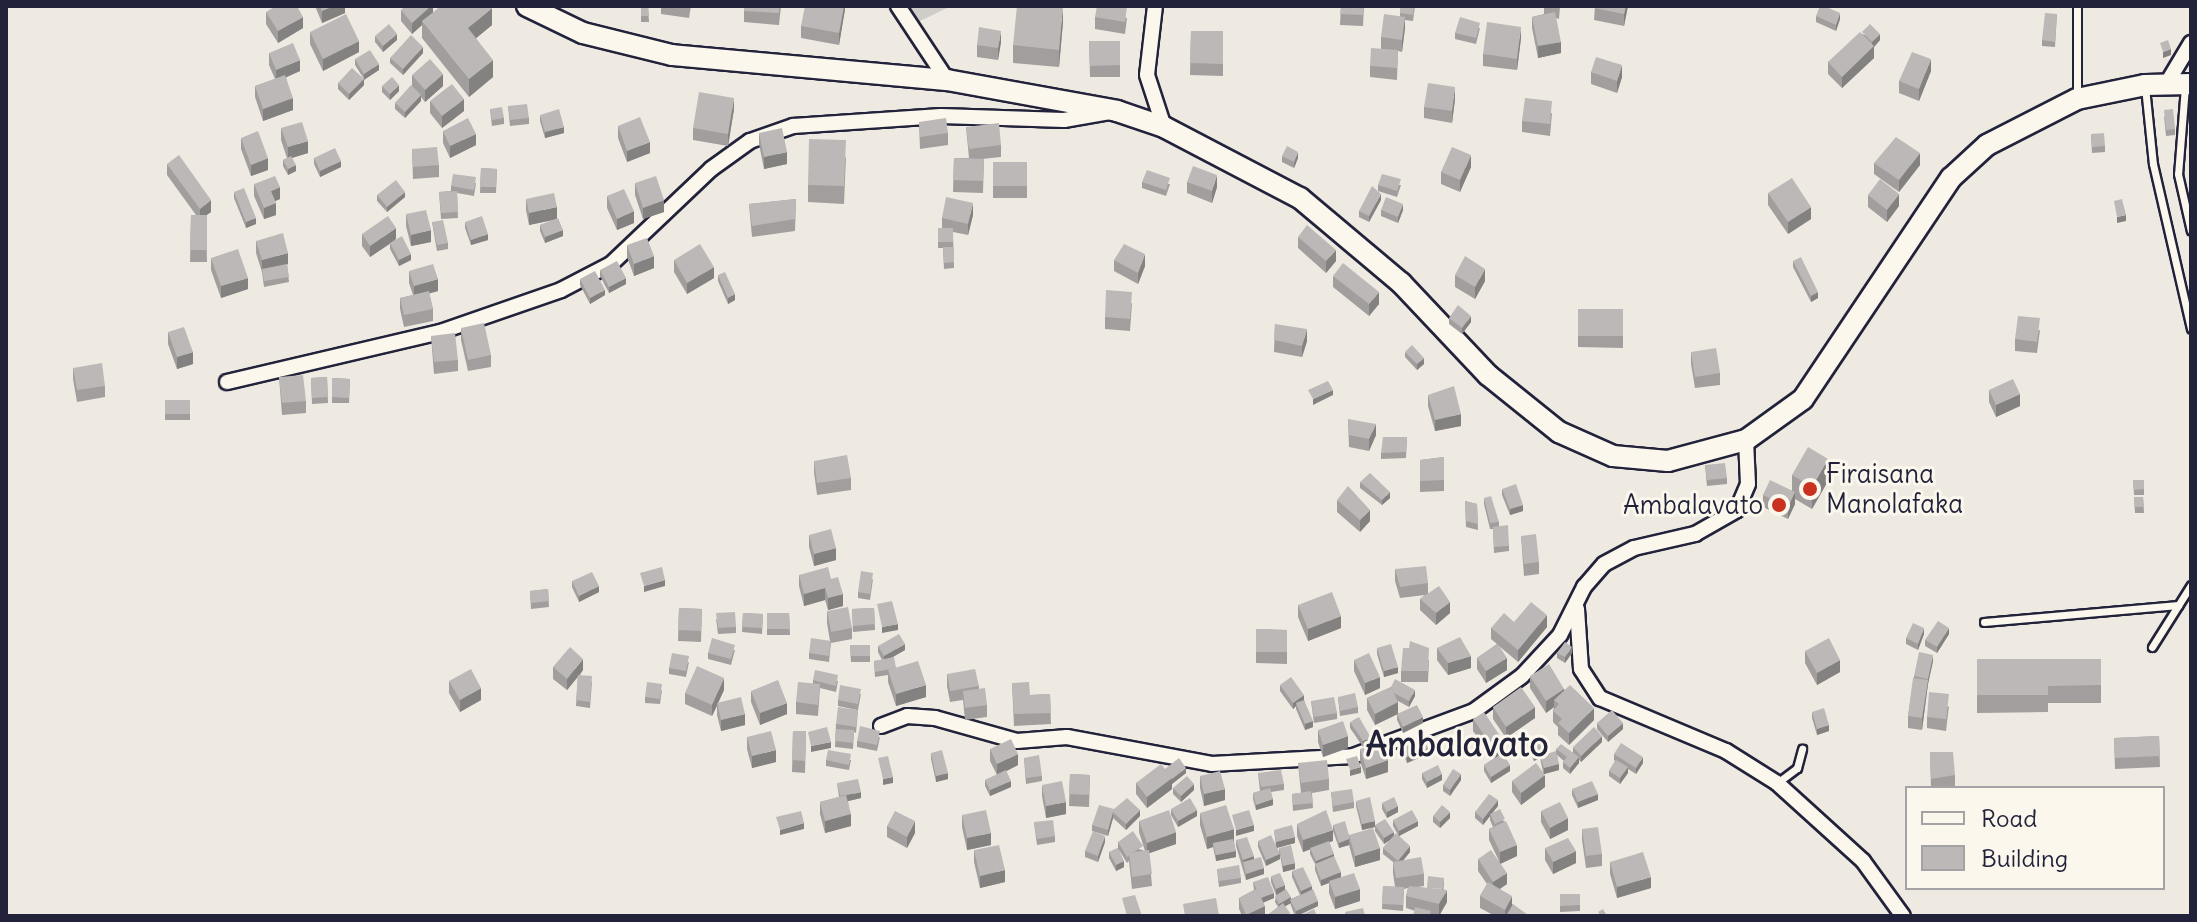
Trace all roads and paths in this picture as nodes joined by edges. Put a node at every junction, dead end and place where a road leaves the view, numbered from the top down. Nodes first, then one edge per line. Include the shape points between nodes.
1 (527, 6) edge
2 (898, 6) edge
3 (1155, 6) edge
4 (2077, 6) edge
5 (2191, 43) edge
6 (947, 80) junction
7 (2181, 84) edge
8 (2145, 85) junction
9 (2077, 99) junction
10 (1117, 111) junction
11 (1164, 127) junction
12 (2191, 231) edge
13 (2191, 329) edge
14 (227, 382) dead end
15 (1746, 440) junction
16 (2191, 585) edge
17 (2178, 605) junction
18 (1577, 609) junction
19 (1984, 622) dead end
20 (2152, 647) dead end
21 (881, 726) dead end
22 (1802, 749) dead end
23 (1777, 783) junction
24 (1903, 916) edge

1 - 6 street via 583,33 672,55
2 - 6 street
3 - 11 street via 1147,75
4 - 9 lane
5 - 7 street
6 - 10 street
7 - 8 street
7 - 12 lane via 2178,174
8 - 9 street
8 - 13 lane via 2153,164
9 - 15 street via 1987,145 1951,178 1803,399
10 - 11 street
10 - 14 street via 1064,120 941,116 793,126 750,141 711,169 611,264 561,290 440,332
11 - 15 street via 1300,198 1401,283 1488,375 1559,432 1613,456 1668,461
15 - 18 street via 1748,484 1737,510 1695,534 1634,548 1604,564 1584,587
16 - 17 lane
17 - 19 lane
17 - 20 lane
18 - 21 street via 1522,676 1474,711 1411,737 1327,761 1248,759 1212,764 1067,737 1017,741 935,718 907,716
18 - 23 street via 1581,669 1600,698 1726,751
22 - 23 lane via 1797,768
23 - 24 street via 1863,861

